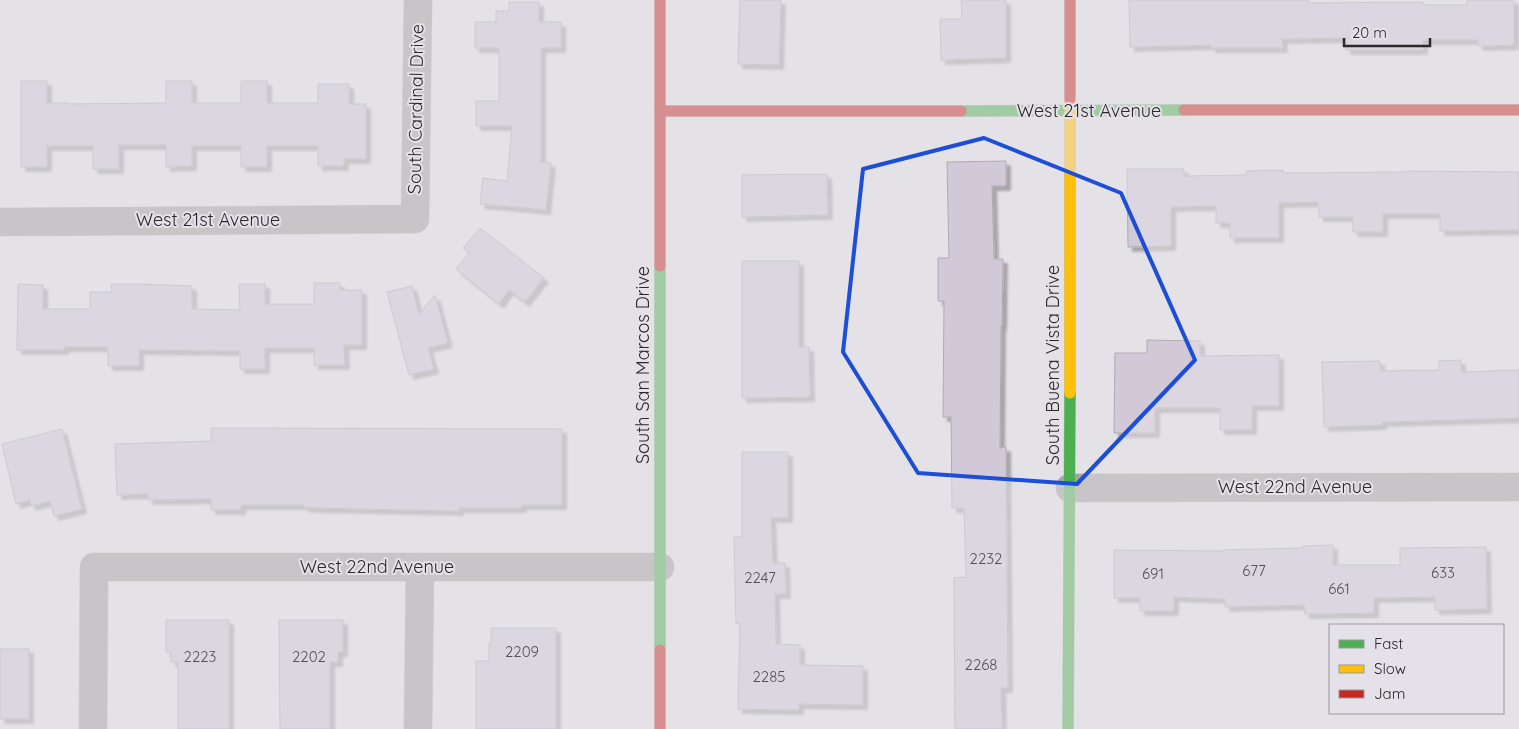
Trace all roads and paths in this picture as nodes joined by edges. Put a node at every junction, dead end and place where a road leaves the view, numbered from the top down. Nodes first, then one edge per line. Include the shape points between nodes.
1 (418, 0) edge
2 (660, 0) edge
3 (1070, 0) edge
4 (1519, 110) edge
5 (660, 111) junction
6 (1070, 111) junction
7 (415, 219) joint
8 (0, 222) edge
9 (1519, 487) edge
10 (1070, 488) junction
11 (420, 567) junction
12 (660, 567) junction
13 (93, 729) edge
14 (418, 729) edge
15 (660, 729) edge
16 (1068, 729) edge

1 - 7 street, South Cardinal Drive
2 - 5 street, South San Marcos Drive
3 - 6 street, South Buena Vista Drive
4 - 6 street, West 21st Avenue
5 - 6 street, West 21st Avenue
5 - 12 street, South San Marcos Drive
6 - 10 street, South Buena Vista Drive
7 - 8 street, West 21st Avenue
9 - 10 street, West 22nd Avenue
10 - 16 street, South Buena Vista Drive
11 - 12 street, West 22nd Avenue
11 - 13 street, West 22nd Avenue via 94,567
11 - 14 street
12 - 15 street, South San Marcos Drive

